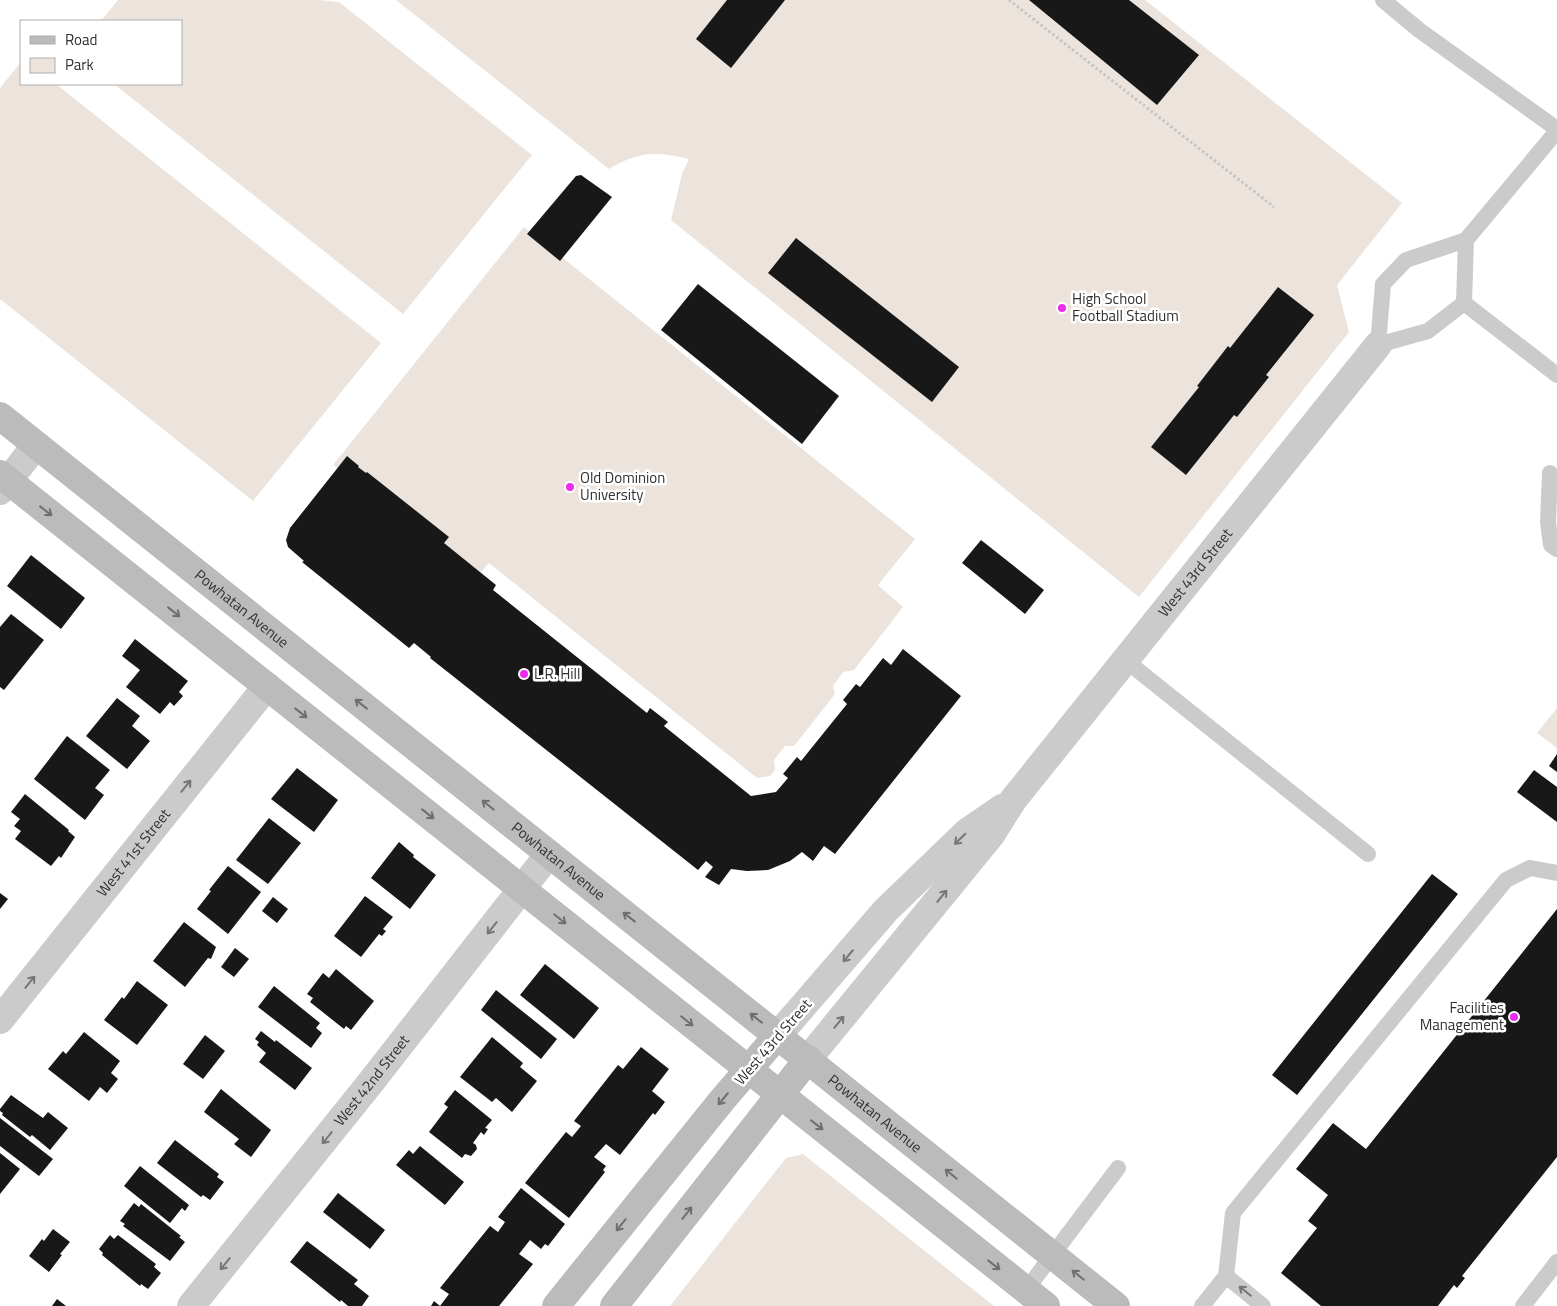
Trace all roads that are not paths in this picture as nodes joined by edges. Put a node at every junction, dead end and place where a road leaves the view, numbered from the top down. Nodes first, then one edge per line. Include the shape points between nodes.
1 (1384, 0) edge
2 (1557, 130) edge
3 (1466, 240) junction
4 (1464, 303) junction
5 (1378, 344) junction
6 (1557, 375) edge
7 (0, 416) edge
8 (36, 445) junction
9 (1550, 473) dead end
10 (3, 482) edge
11 (1557, 549) edge
12 (1125, 660) junction
13 (266, 686) junction
14 (1013, 800) junction
15 (549, 854) junction
16 (1368, 854) dead end
17 (1557, 873) edge
18 (522, 889) junction
19 (0, 1020) edge
20 (778, 1036) junction
21 (808, 1059) junction
22 (748, 1070) junction
23 (780, 1094) junction
24 (1118, 1168) dead end
25 (1053, 1255) junction
26 (1557, 1262) edge
27 (1226, 1276) junction
28 (1036, 1298) edge
29 (192, 1306) edge
30 (556, 1306) edge
31 (614, 1306) edge
32 (1116, 1306) edge
33 (1202, 1306) edge
34 (1263, 1306) edge
35 (1523, 1306) edge

1 - 2 lane via 1419,30
2 - 3 lane
3 - 4 lane
3 - 5 lane via 1406,260 1383,284
4 - 5 lane via 1428,331
4 - 6 lane
5 - 12 street, West 43rd Street
7 - 8 street, Powhatan Avenue
8 - 10 street
15 -> 8 street, Powhatan Avenue
9 - 11 lane via 1548,522 1552,544
10 -> 13 street
12 - 14 street, West 43rd Street
12 - 16 lane
13 -> 18 street
19 -> 13 street, West 41st Street
14 -> 20 street, West 43rd Street via 968,832 886,910
21 -> 14 street, West 43rd Street via 991,836
15 - 18 street, West 42nd Street
20 -> 15 street, Powhatan Avenue
17 - 27 lane via 1530,868 1506,880 1233,1213
18 -> 22 street
18 -> 29 street, West 42nd Street
20 - 21 street, Powhatan Avenue
20 - 22 street, West 43rd Street
21 - 23 street, West 43rd Street
25 -> 21 street, Powhatan Avenue
22 - 23 street
22 -> 30 street, West 43rd Street
23 -> 28 street
31 -> 23 street, West 43rd Street
24 - 25 lane
25 - 28 lane
32 -> 25 street, Powhatan Avenue
26 - 35 lane
27 - 33 lane
34 -> 27 lane

